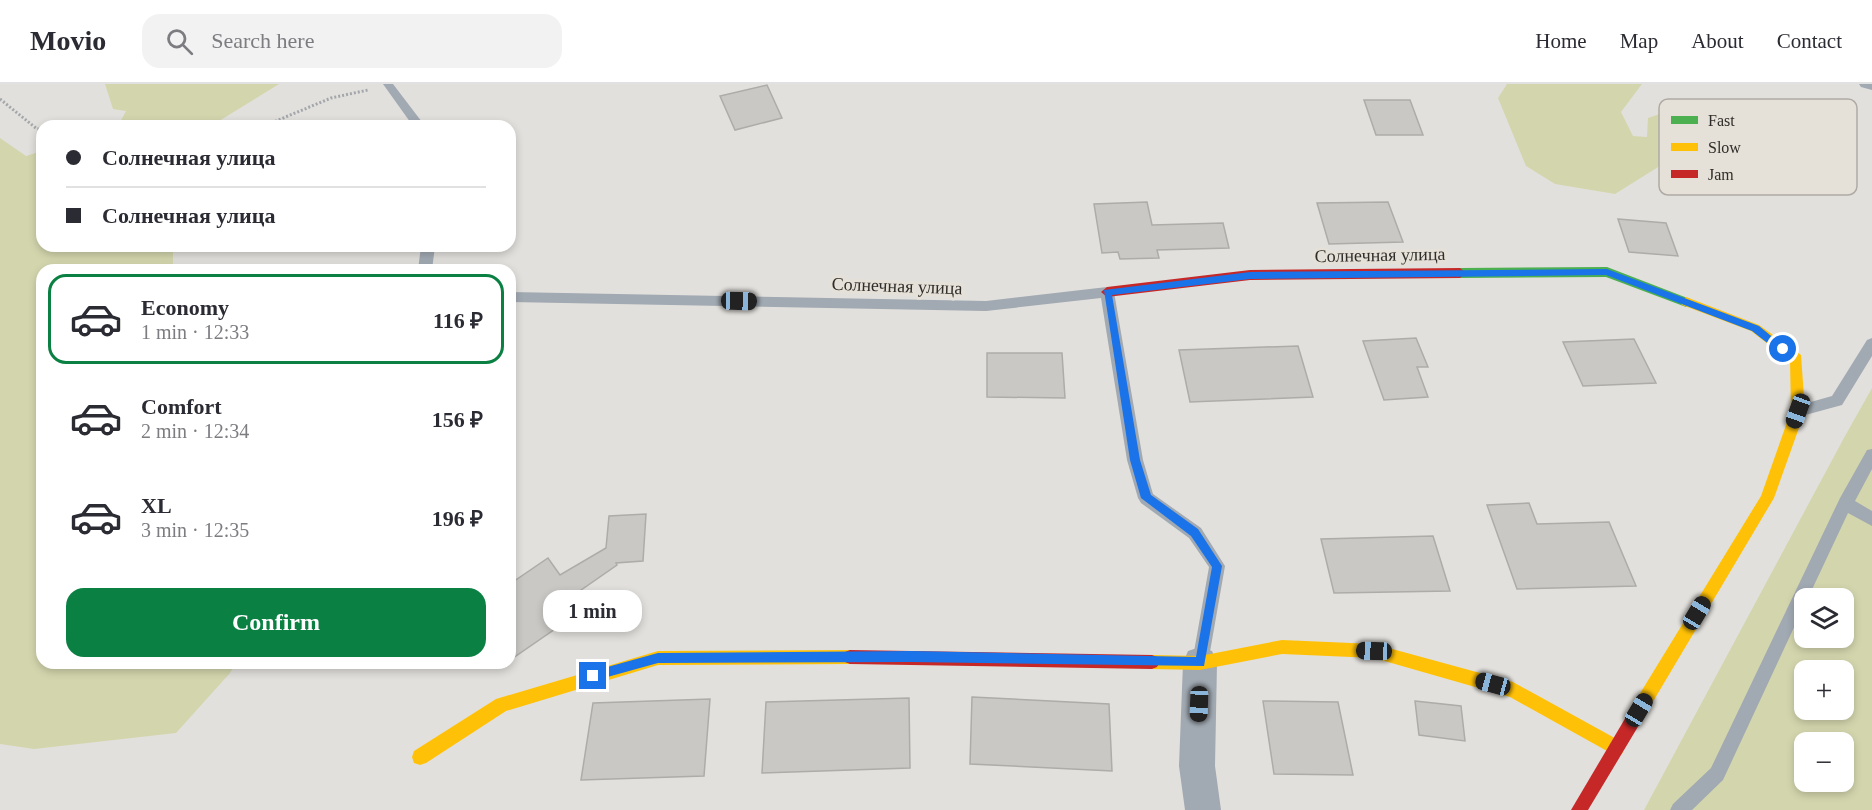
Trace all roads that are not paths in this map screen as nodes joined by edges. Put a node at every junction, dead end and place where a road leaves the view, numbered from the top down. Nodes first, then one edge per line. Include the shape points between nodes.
1 (1865, 84) edge
2 (388, 85) edge
3 (1872, 86) edge
4 (414, 120) edge
5 (1107, 292) junction
6 (516, 297) edge
7 (1872, 344) edge
8 (1798, 411) junction
9 (1872, 455) edge
10 (1845, 503) junction
11 (1872, 519) edge
12 (1200, 663) junction
13 (1616, 748) junction
14 (420, 757) dead end
15 (1203, 810) edge
16 (1579, 810) edge
17 (1679, 810) edge

1 - 3 lane
2 - 4 lane
5 - 6 lane, Солнечная улица via 986,306
5 - 8 street, Солнечная улица via 1250,276 1607,272 1755,328 1796,360
5 - 12 lane via 1135,460 1146,498 1195,532 1217,566
7 - 8 lane via 1837,401
8 - 13 street, Солнечная улица via 1767,498
9 - 10 lane
10 - 11 lane
10 - 17 lane via 1717,774
12 - 13 street via 1282,647 1374,651 1513,690
12 - 14 street via 911,657 658,658 502,704
12 - 15 street via 1197,766
13 - 16 street, Солнечная улица

